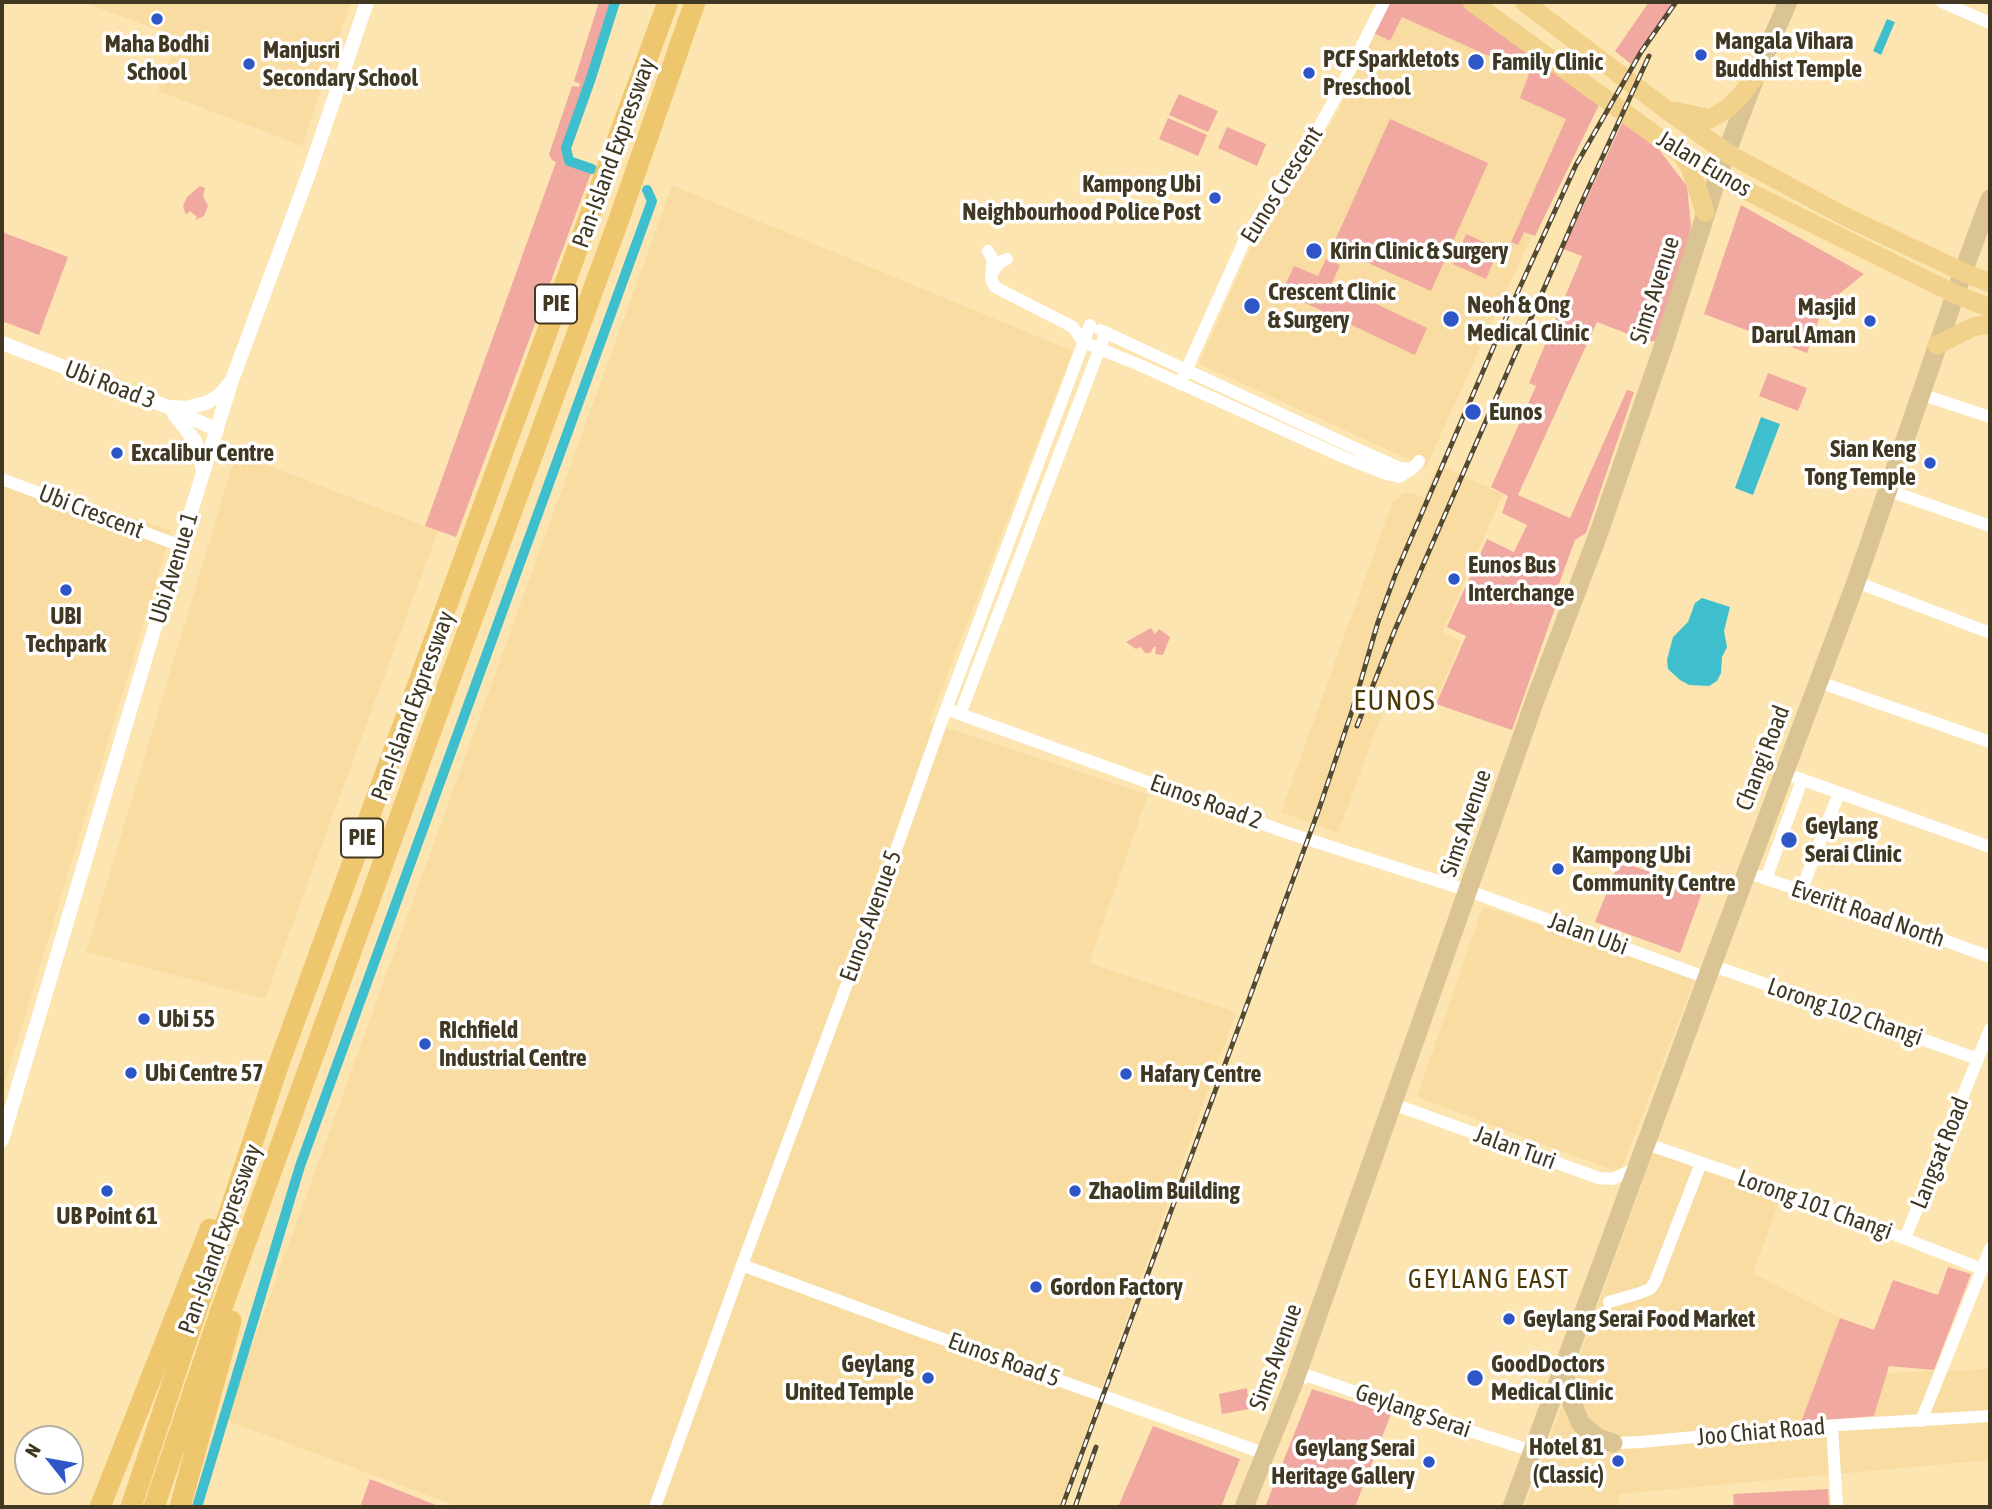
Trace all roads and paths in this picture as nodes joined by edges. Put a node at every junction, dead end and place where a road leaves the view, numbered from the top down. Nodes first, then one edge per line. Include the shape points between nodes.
1 (367, 2) edge
2 (668, 2) edge
3 (694, 2) edge
4 (1384, 2) edge
5 (1472, 2) edge
6 (1524, 2) edge
7 (1788, 2) edge
8 (1942, 2) edge
9 (1990, 23) edge
10 (1756, 75) junction
11 (1664, 108) junction
12 (1727, 153) junction
13 (1681, 154) junction
14 (1718, 176) junction
15 (1990, 199) edge
16 (1705, 212) junction
17 (988, 251) dead end
18 (1007, 259) dead end
19 (1963, 272) junction
20 (991, 276) junction
21 (1990, 283) edge
22 (1955, 294) junction
23 (1990, 308) edge
24 (1990, 324) edge
25 (1090, 325) junction
26 (1073, 327) junction
27 (1106, 332) junction
28 (1083, 342) junction
29 (2, 343) edge
30 (1937, 345) junction
31 (1099, 349) junction
32 (1186, 371) junction
33 (232, 380) junction
34 (1180, 384) junction
35 (1920, 394) junction
36 (168, 407) junction
37 (1990, 417) edge
38 (217, 430) junction
39 (203, 475) junction
40 (2, 479) edge
41 (1887, 490) junction
42 (1990, 526) edge
43 (181, 546) junction
44 (1856, 582) junction
45 (1990, 633) edge
46 (1819, 682) junction
47 (946, 709) junction
48 (960, 714) junction
49 (1990, 742) edge
50 (1793, 776) junction
51 (1839, 793) junction
52 (1990, 847) edge
53 (1746, 872) junction
54 (1766, 879) junction
55 (1469, 891) junction
56 (1801, 891) junction
57 (1990, 957) edge
58 (1709, 971) junction
59 (1990, 1029) edge
60 (1978, 1059) junction
61 (277, 1069) junction
62 (1393, 1104) junction
63 (3, 1134) edge
64 (1647, 1144) junction
65 (1701, 1163) junction
66 (1638, 1168) junction
67 (249, 1235) junction
68 (1905, 1238) junction
69 (1990, 1250) edge
70 (742, 1265) junction
71 (1982, 1269) junction
72 (1609, 1302) dead end
73 (1563, 1369) junction
74 (1294, 1382) junction
75 (1990, 1416) edge
76 (1921, 1421) junction
77 (1832, 1426) junction
78 (1613, 1443) junction
79 (1532, 1451) junction
80 (1266, 1454) junction
81 (99, 1507) edge
82 (131, 1507) edge
83 (154, 1507) edge
84 (180, 1507) edge
85 (655, 1507) edge
86 (1244, 1507) edge
87 (1512, 1507) edge
88 (1837, 1507) edge

1 - 33 street, Ubi Avenue 1
2 - 61 highway, Pan-Island Expressway / PIE
3 - 67 highway, Pan-Island Expressway / PIE
4 - 32 street, Eunos Crescent via 1307,149 1246,237
5 - 13 highway, Jalan Eunos
6 - 11 highway, Jalan Eunos
7 - 10 main road, Sims Avenue
8 - 9 street
10 - 11 highway via 1728,108 1710,119
10 - 12 main road, Sims Avenue
11 - 12 highway, Jalan Eunos
12 - 14 main road, Sims Avenue
12 - 19 highway, Jalan Eunos via 1846,217
13 - 14 highway, Jalan Eunos
13 - 16 highway
14 - 16 main road, Sims Avenue
14 - 22 highway, Jalan Eunos
15 - 19 main road, Changi Road
16 - 55 main road, Sims Avenue via 1637,425
17 - 20 street via 993,260
18 - 20 street
19 - 21 highway, Jalan Eunos
19 - 22 main road, Changi Road
20 - 26 street via 998,289
22 - 23 highway, Jalan Eunos
22 - 30 main road, Changi Road
24 - 30 highway
25 - 26 street
25 - 27 street
25 - 28 street, Eunos Avenue 5
26 - 28 street
27 - 31 street
27 - 32 street
28 - 31 street
28 - 47 street, Eunos Avenue 5
29 - 36 street, Ubi Road 3
30 - 35 main road, Changi Road
31 - 34 street
31 - 48 street
32 - 34 street, Eunos Crescent
32 - 34 street via 1400,468 1415,465 1399,477 1385,474
33 - 36 street via 206,403
33 - 38 street, Ubi Avenue 1
35 - 37 street
35 - 41 main road, Changi Road
36 - 38 street, Ubi Road 3
36 - 39 street via 195,441
38 - 39 street, Ubi Avenue 1
39 - 43 street, Ubi Avenue 1
40 - 43 street, Ubi Crescent
41 - 42 street
41 - 44 main road, Changi Road
43 - 63 street, Ubi Avenue 1
44 - 45 street
44 - 46 main road, Changi Road
46 - 49 street
46 - 50 main road, Changi Road
47 - 48 street, Eunos Road 2
47 - 70 street, Eunos Avenue 5
48 - 55 street, Eunos Road 2 via 1288,832
50 - 51 street
50 - 53 main road, Changi Road
50 - 54 street
51 - 52 street
51 - 56 street
53 - 54 street, Everitt Road North
53 - 58 main road, Changi Road
54 - 56 street, Everitt Road North
55 - 58 street, Jalan Ubi
55 - 62 main road, Sims Avenue
56 - 57 street, Everitt Road North
58 - 60 street, Lorong 102 Changi via 1793,994
58 - 64 main road, Changi Road
59 - 60 street, Langsat Road
60 - 68 street, Langsat Road
61 - 81 highway
61 - 82 highway, Pan-Island Expressway / PIE
62 - 66 street, Jalan Turi via 1599,1178 1612,1179
62 - 74 main road, Sims Avenue
64 - 65 street, Lorong 101 Changi
64 - 66 main road, Changi Road
65 - 68 street, Lorong 101 Changi
65 - 72 street via 1655,1282 1650,1289
66 - 73 main road, Changi Road
67 - 83 highway, Pan-Island Expressway / PIE
67 - 84 highway via 252,1256
68 - 71 street, Lorong 101 Changi
69 - 71 street
70 - 80 street, Eunos Road 5
70 - 85 street, Eunos Avenue 5
71 - 76 street
73 - 78 main road via 1581,1424
73 - 79 main road, Changi Road
74 - 79 street, Geylang Serai via 1309,1376
74 - 80 main road, Sims Avenue
75 - 76 street, Joo Chiat Road
76 - 77 street, Joo Chiat Road
77 - 78 street, Joo Chiat Road
77 - 88 street
78 - 79 street, Joo Chiat Road
79 - 87 main road, Changi Road
80 - 86 main road, Sims Avenue

